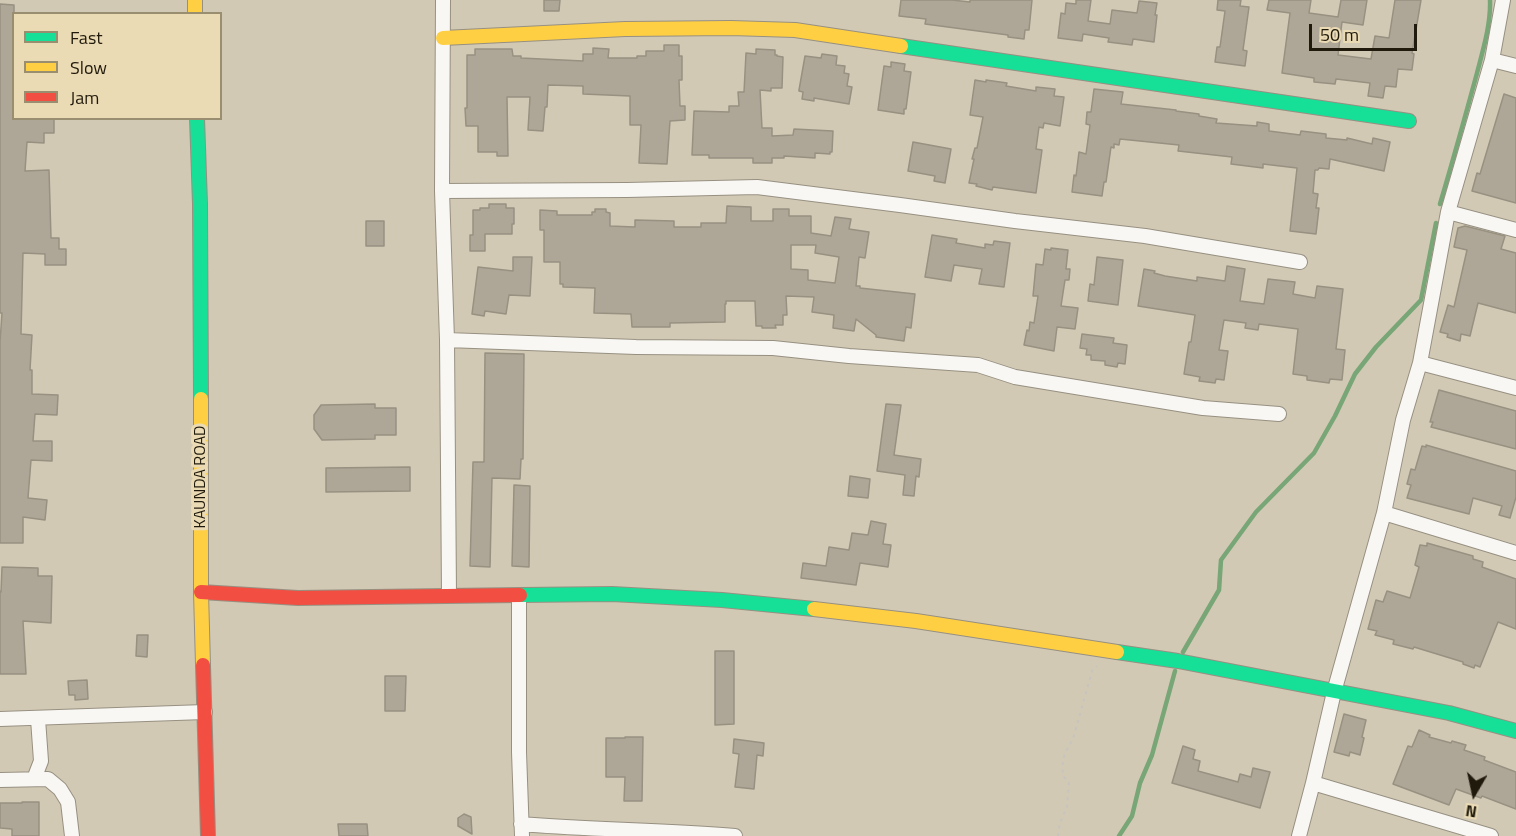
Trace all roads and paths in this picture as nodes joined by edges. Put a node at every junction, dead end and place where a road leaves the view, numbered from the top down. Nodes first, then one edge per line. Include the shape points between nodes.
1 (443, 0) edge
2 (1503, 0) edge
3 (443, 38) junction
4 (1492, 60) junction
5 (1516, 66) edge
6 (197, 120) edge
7 (1409, 121) dead end
8 (442, 190) junction
9 (1448, 212) junction
10 (1516, 230) edge
11 (1300, 262) dead end
12 (447, 340) junction
13 (1420, 363) junction
14 (1516, 388) edge
15 (1279, 414) dead end
16 (1384, 513) junction
17 (1516, 553) edge
18 (201, 592) junction
19 (449, 595) junction
20 (519, 595) junction
21 (1104, 650) junction
22 (1334, 692) junction
23 (205, 712) junction
24 (0, 719) edge
25 (38, 719) junction
26 (1516, 731) edge
27 (34, 778) junction
28 (0, 780) edge
29 (1313, 783) junction
30 (521, 830) edge
31 (72, 836) edge
32 (208, 836) edge
33 (735, 836) edge
34 (1058, 836) edge
35 (1299, 836) edge
36 (1491, 836) edge

1 - 3 street
2 - 4 street
3 - 7 street via 626,29 795,30
3 - 8 street
4 - 5 street
4 - 9 street
6 - 18 street, KAUNDA ROAD
8 - 11 street via 757,187 1145,236
8 - 12 street
9 - 10 street
9 - 13 street
12 - 15 street via 772,348 978,365 1015,377 1074,387 1203,408
12 - 19 street
13 - 14 street
13 - 16 street via 1403,420
16 - 17 street
16 - 22 street
18 - 19 street via 298,598
18 - 23 street, KAUNDA ROAD
19 - 20 street
20 - 21 street via 612,594 722,600 916,621
20 - 30 street
21 - 22 street
21 - 34 path via 1092,671 1073,739 1065,753 1062,768 1070,782
22 - 26 street via 1449,713
22 - 29 street
23 - 25 street
23 - 32 street, KAUNDA ROAD
24 - 25 street
25 - 27 street via 41,761
27 - 28 street
27 - 31 street via 48,779 60,789 68,802
29 - 35 street
29 - 36 street
30 - 33 street

